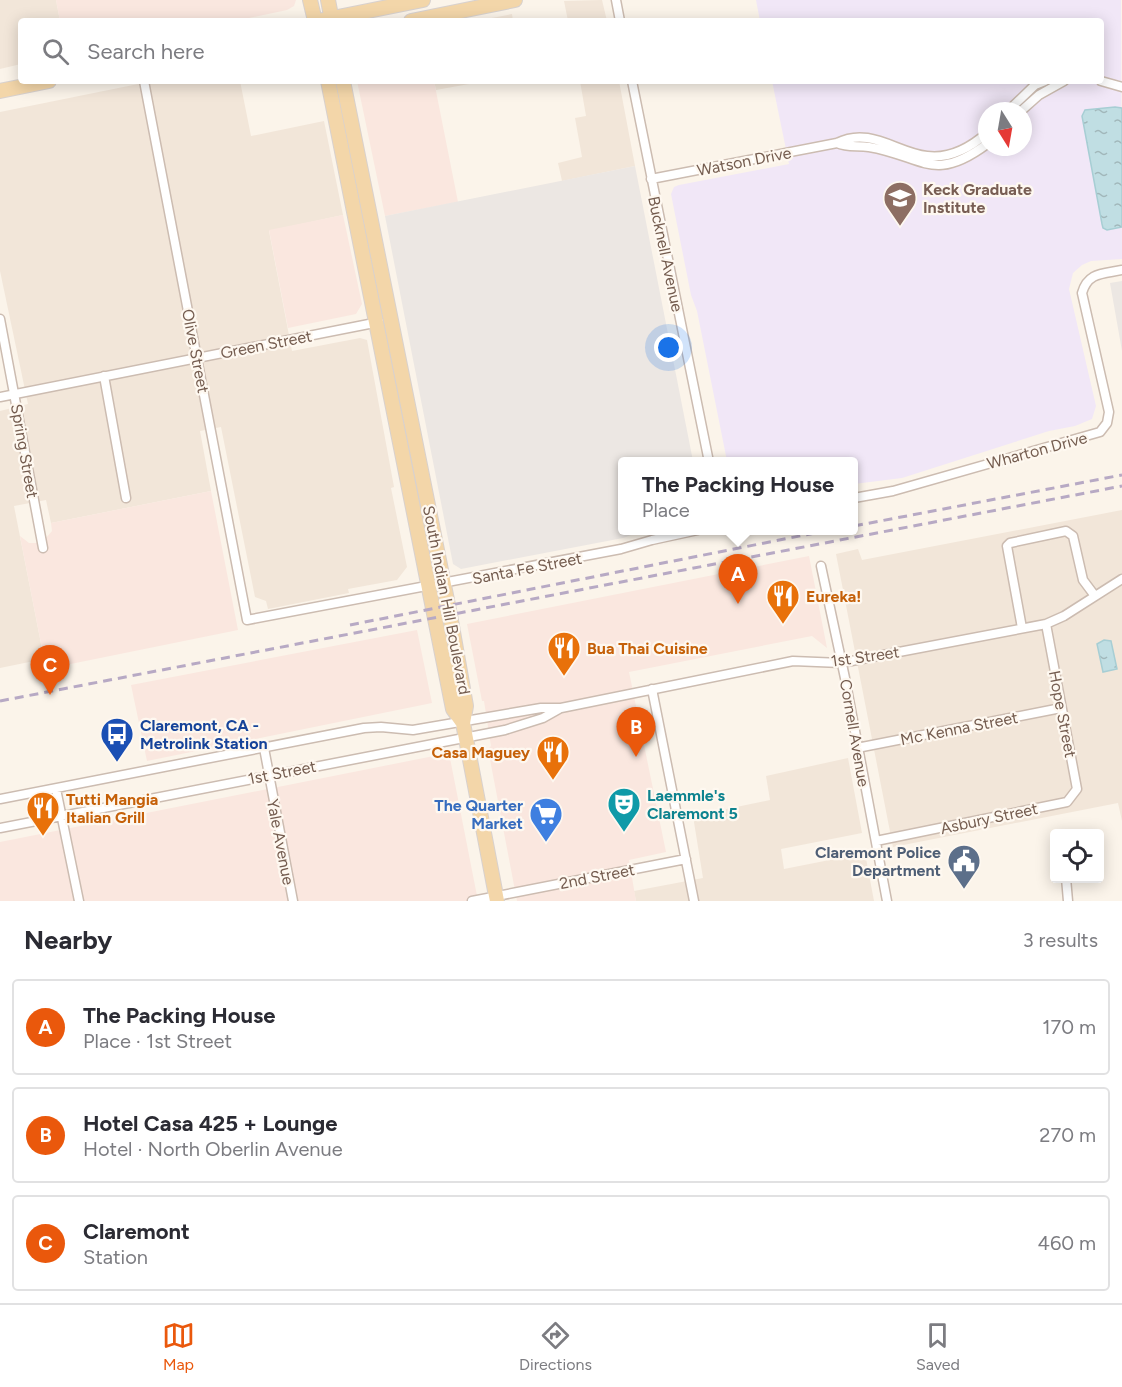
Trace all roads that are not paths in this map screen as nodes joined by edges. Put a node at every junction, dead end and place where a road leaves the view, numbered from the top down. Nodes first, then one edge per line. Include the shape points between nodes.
1 (310, 0) edge
2 (328, 0) edge
3 (423, 0) edge
4 (515, 0) edge
5 (616, 0) edge
6 (466, 5) edge
7 (323, 18) edge
8 (324, 18) edge
9 (334, 18) edge
10 (421, 18) edge
11 (619, 18) edge
12 (1104, 82) edge
13 (34, 84) edge
14 (145, 84) edge
15 (329, 84) edge
16 (344, 84) edge
17 (633, 84) edge
18 (1038, 84) edge
19 (1058, 84) edge
20 (1122, 87) edge
21 (0, 91) edge
22 (1017, 102) edge
23 (1031, 102) edge
24 (978, 140) edge
25 (837, 143) junction
26 (978, 150) edge
27 (651, 179) junction
28 (1122, 270) edge
29 (0, 319) edge
30 (391, 320) junction
31 (376, 322) junction
32 (198, 358) junction
33 (104, 376) junction
34 (15, 393) junction
35 (0, 397) edge
36 (708, 457) edge
37 (858, 497) edge
38 (126, 498) dead end
39 (678, 535) edge
40 (43, 548) dead end
41 (821, 566) dead end
42 (1122, 579) edge
43 (444, 584) junction
44 (429, 587) junction
45 (1095, 597) junction
46 (247, 620) joint
47 (1046, 624) junction
48 (1022, 628) junction
49 (842, 663) junction
50 (652, 689) junction
51 (561, 708) junction
52 (1061, 708) junction
53 (462, 723) junction
54 (465, 737) junction
55 (264, 748) junction
56 (857, 748) junction
57 (268, 775) junction
58 (56, 789) junction
59 (0, 799) edge
60 (1067, 802) joint
61 (62, 816) junction
62 (0, 828) edge
63 (876, 841) junction
64 (686, 859) junction
65 (1066, 883) edge
66 (496, 899) edge
67 (79, 901) edge
68 (293, 901) edge
69 (472, 901) edge
70 (694, 901) edge
71 (887, 901) edge
72 (1068, 901) edge

1 - 7 main road
2 - 8 main road
3 - 9 main road
4 - 6 main road
5 - 11 street
6 - 10 main road
12 - 20 street
13 - 21 main road
14 - 32 street, Olive Street
15 - 31 main road, South Indian Hill Boulevard
16 - 30 main road, South Indian Hill Boulevard
17 - 27 street, Bucknell Avenue
18 - 22 street
19 - 23 street
24 - 25 street, Watson Drive via 952,154 927,156 870,138 846,138
25 - 26 street, Watson Drive via 868,147 927,165 953,164
25 - 27 street, Watson Drive
27 - 36 street, Bucknell Avenue
28 - 37 street, Wharton Drive via 1094,275 1084,282 1082,292 1109,412 1100,432 893,491
29 - 34 street, Spring Street
30 - 31 street, Green Street
30 - 43 main road, South Indian Hill Boulevard
31 - 32 street, Green Street
31 - 44 main road, South Indian Hill Boulevard
32 - 33 street, Green Street
32 - 46 street, Olive Street
33 - 34 street, Green Street
33 - 38 street
34 - 35 street, Green Street
34 - 40 street, Spring Street
39 - 43 street, Santa Fe Street
41 - 49 street, Cornell Avenue
42 - 45 street, 1st Street
43 - 44 street, Santa Fe Street
43 - 53 main road, South Indian Hill Boulevard via 466,706
44 - 46 street, Santa Fe Street
44 - 53 main road, South Indian Hill Boulevard via 453,709
45 - 47 street, 1st Street
45 - 48 street via 1083,580 1073,536 1066,531 1010,543 1007,546
47 - 48 street, 1st Street
47 - 52 street, Hope Street
48 - 49 street, 1st Street
49 - 50 street, 1st Street via 793,661
49 - 56 street, Cornell Avenue
50 - 51 street, 1st Street
50 - 64 street
51 - 53 street, 1st Street
51 - 54 street, 1st Street via 522,726
52 - 56 street, Mc Kenna Street
52 - 60 street, Hope Street via 1077,789
53 - 54 main road
53 - 55 street, 1st Street via 413,730 364,728
54 - 57 street, 1st Street
54 - 66 main road
55 - 57 street, Yale Avenue
55 - 58 street, 1st Street
56 - 63 street, Cornell Avenue
57 - 61 street, 1st Street
57 - 68 street, Yale Avenue
58 - 59 street, 1st Street
58 - 61 street
60 - 63 street, Asbury Street
61 - 62 street, 1st Street
61 - 67 street
63 - 71 street, Cornell Avenue
64 - 66 street, 2nd Street
64 - 70 street
65 - 72 street
66 - 69 street, 2nd Street

